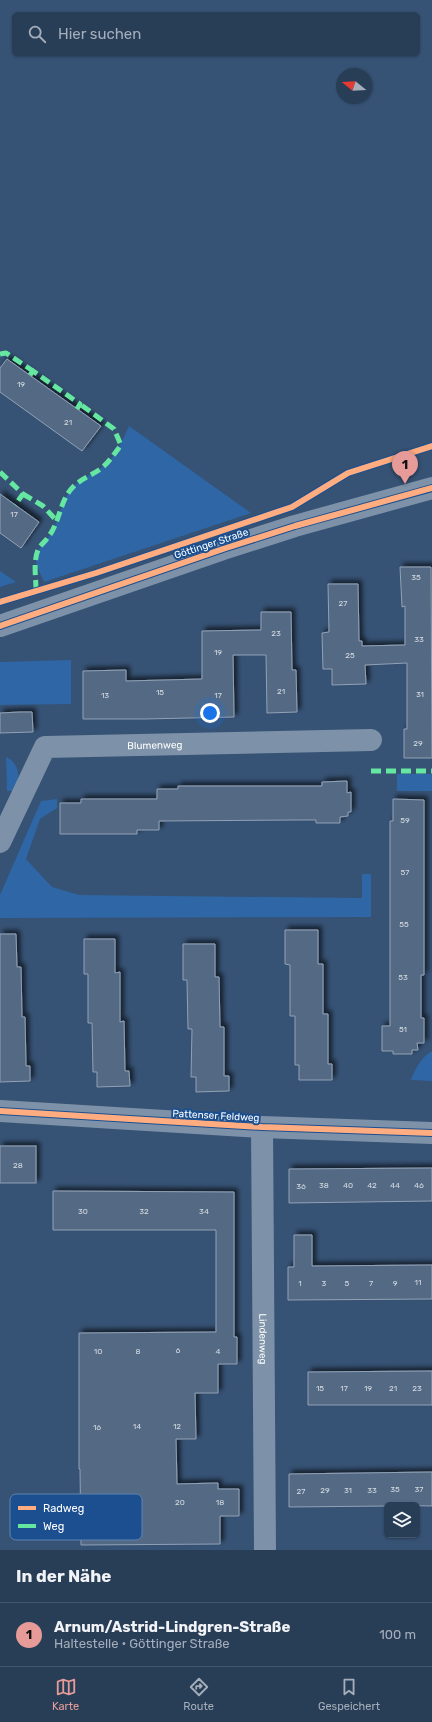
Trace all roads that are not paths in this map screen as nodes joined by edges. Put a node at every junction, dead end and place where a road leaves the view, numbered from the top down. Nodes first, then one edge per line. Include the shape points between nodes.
1 (432, 474) edge
2 (432, 488) edge
3 (295, 526) junction
4 (0, 626) edge
5 (371, 740) dead end
6 (0, 842) edge
7 (0, 1111) edge
8 (262, 1127) junction
9 (432, 1133) edge
10 (265, 1550) edge

1 - 3 street, Göttinger Straße
2 - 3 street, Göttinger Straße
3 - 4 street, Göttinger Straße via 223,548
5 - 6 street, Blumenweg via 45,747
7 - 8 street, Pattenser Feldweg
8 - 9 street, Pattenser Feldweg
8 - 10 street, Lindenweg

